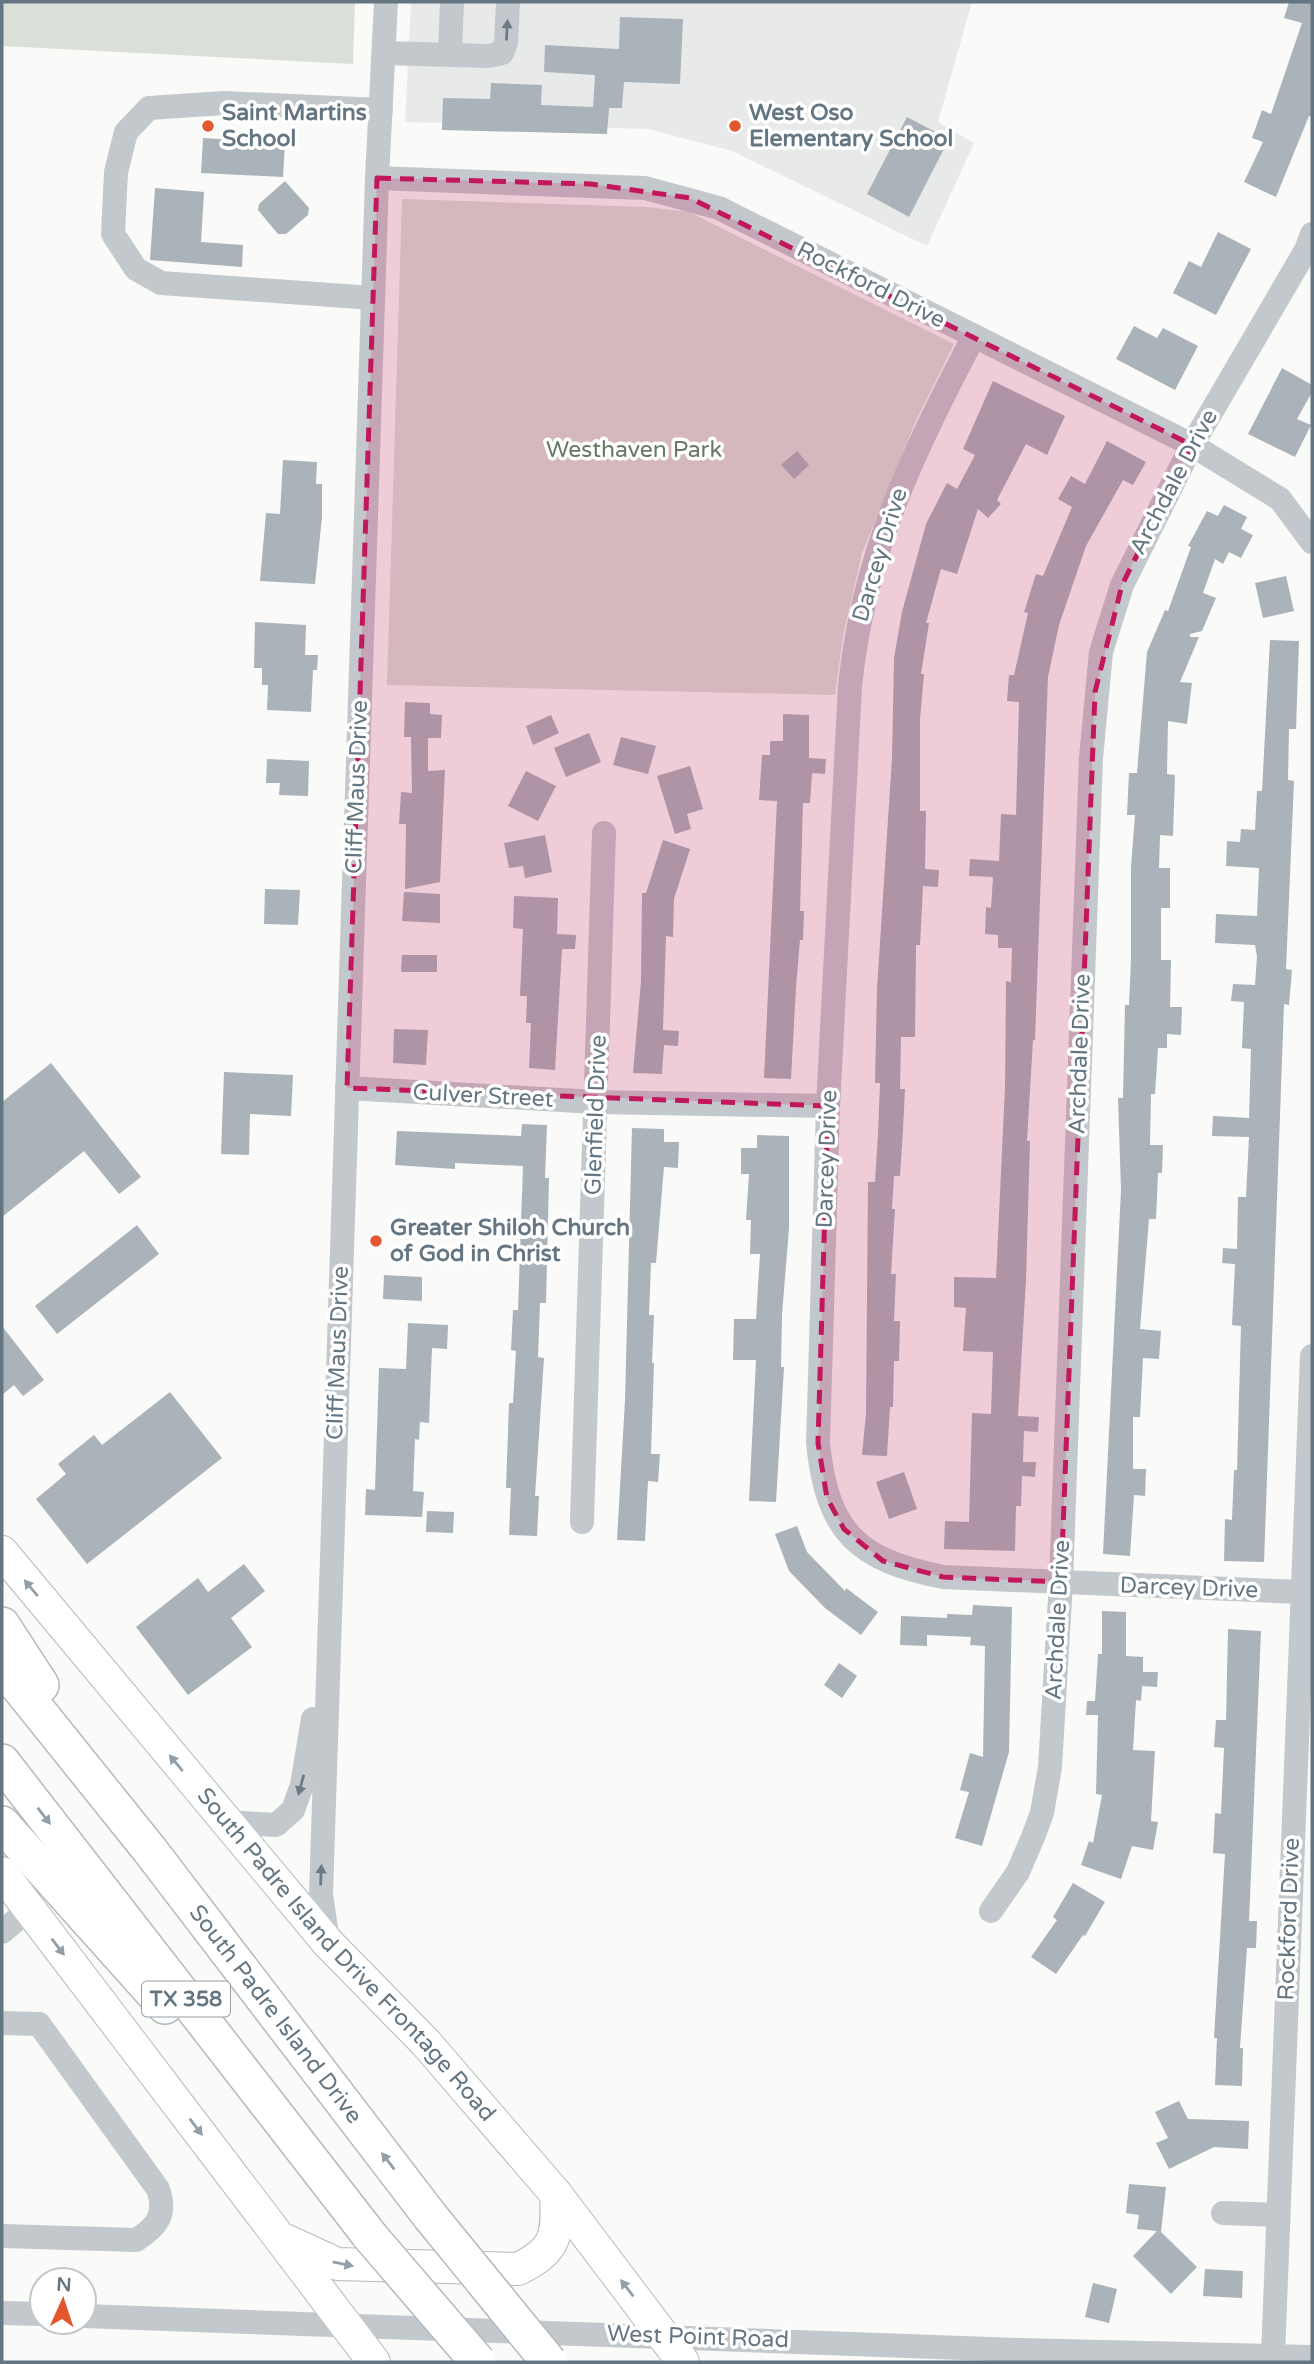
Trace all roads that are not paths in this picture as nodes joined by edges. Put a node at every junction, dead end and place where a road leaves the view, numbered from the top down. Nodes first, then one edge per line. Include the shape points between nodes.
1 (386, 2) edge
2 (452, 2) edge
3 (508, 2) edge
4 (384, 53) junction
5 (450, 53) junction
6 (381, 110) junction
7 (377, 178) junction
8 (1310, 246) edge
9 (373, 298) junction
10 (974, 336) junction
11 (1192, 445) junction
12 (1312, 542) edge
13 (604, 833) dead end
14 (347, 1088) junction
15 (596, 1102) junction
16 (828, 1106) junction
17 (1312, 1356) edge
18 (582, 1522) dead end
19 (2, 1552) edge
20 (331, 1572) junction
21 (1061, 1582) junction
22 (1301, 1592) junction
23 (2, 1625) edge
24 (2, 1666) edge
25 (2, 1762) edge
26 (225, 1822) junction
27 (2, 1824) edge
28 (149, 1849) junction
29 (2, 1873) edge
30 (29, 1909) junction
31 (991, 1912) dead end
32 (2, 1932) edge
33 (328, 1943) junction
34 (2, 2023) edge
35 (556, 2194) junction
36 (1223, 2213) dead end
37 (1278, 2215) junction
38 (2, 2236) edge
39 (370, 2236) junction
40 (280, 2238) junction
41 (2, 2313) edge
42 (28, 2314) edge
43 (98, 2317) edge
44 (344, 2326) junction
45 (663, 2336) junction
46 (1019, 2356) edge
47 (1273, 2356) junction
48 (1312, 2357) edge
49 (1165, 2358) edge
50 (374, 2362) edge
51 (478, 2362) edge
52 (549, 2362) edge
53 (683, 2362) edge

1 - 4 street, Cliff Maus Drive
2 - 5 street
5 -> 3 street via 488,57 502,53
4 - 5 street
4 - 6 street, Cliff Maus Drive
6 - 7 street, Cliff Maus Drive
6 - 9 street via 224,103 149,108 126,131 116,172 113,234 136,269 161,283
7 - 9 street, Cliff Maus Drive
7 - 10 street, Rockford Drive via 591,184 646,188 690,198 719,208
8 - 11 street, Archdale Drive
9 - 14 street, Cliff Maus Drive
10 - 11 street, Rockford Drive
10 - 16 street, Darcey Drive via 899,488 876,549 856,630
11 - 12 street, Rockford Drive via 1280,499
11 - 21 street, Archdale Drive via 1122,585 1101,652 1095,692
13 - 15 street, Glenfield Drive
14 - 15 street, Culver Street
14 - 20 street, Cliff Maus Drive
15 - 16 street, Culver Street
15 - 18 street, Glenfield Drive
16 - 21 street, Darcey Drive via 818,1443 827,1498 860,1547 905,1570 943,1577
17 - 22 street, Rockford Drive
26 -> 19 main road, South Padre Island Drive Frontage Road
20 -> 26 street, Cliff Maus Drive via 312,1731 293,1810 276,1825
33 -> 20 street, Cliff Maus Drive via 321,1894
21 - 22 street, Darcey Drive
21 - 31 street, Archdale Drive via 1042,1813 1018,1872
22 - 37 street, Rockford Drive
23 - 28 highway
24 - 28 highway, South Padre Island Drive / TX 358
25 -> 39 highway, TX 358
26 - 33 main road, South Padre Island Drive Frontage Road
27 - 39 highway
52 -> 28 highway, South Padre Island Drive / TX 358, bridge via 430,2216
29 - 30 main road
30 - 32 street
30 -> 40 main road
33 - 35 main road, South Padre Island Drive Frontage Road via 426,2043
34 - 38 street via 39,2024 158,2189 163,2203 160,2218 136,2240
40 -> 35 main road via 337,2264 518,2269 550,2248 558,2226
45 -> 35 main road, South Padre Island Drive Frontage Road
36 - 37 street
37 - 47 street, Rockford Drive
39 - 51 highway, TX 358, bridge
40 - 44 main road
41 - 42 street
43 - 44 street, West Point Road
44 - 45 street, West Point Road
44 - 50 main road
45 - 46 street, West Point Road
45 - 53 main road, South Padre Island Drive Frontage Road
46 - 49 street, West Point Road
47 - 48 street, West Point Road
47 - 49 street, West Point Road

